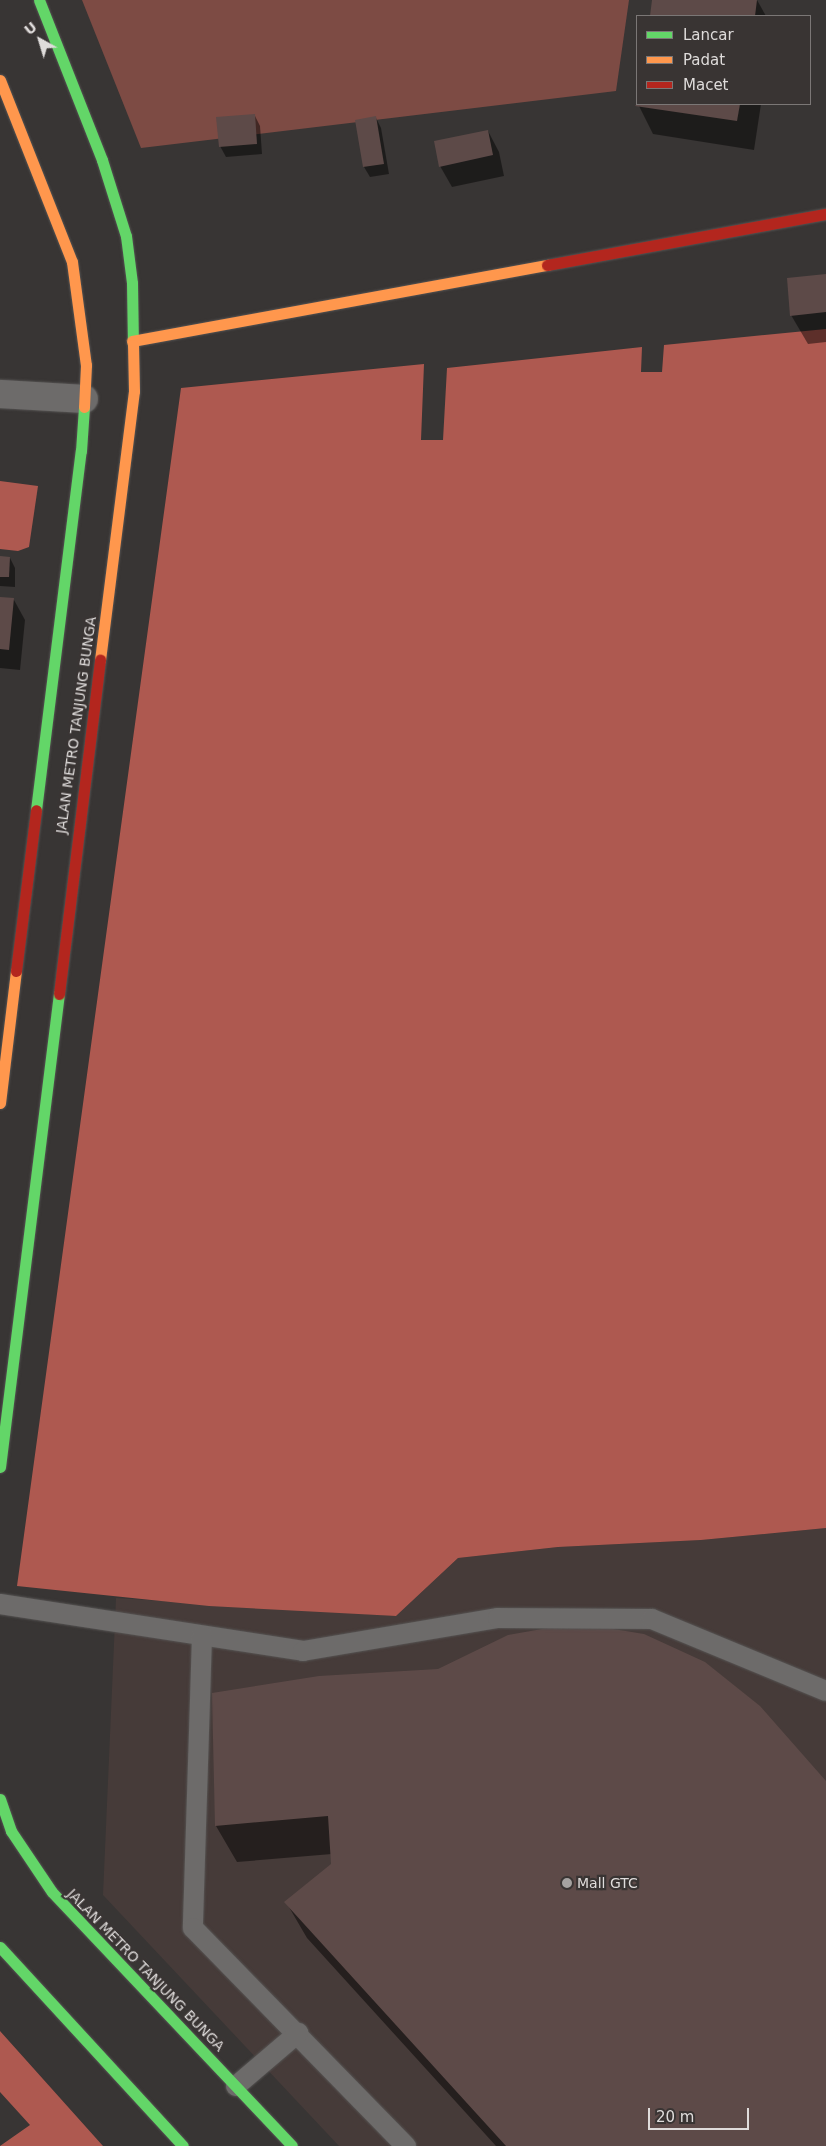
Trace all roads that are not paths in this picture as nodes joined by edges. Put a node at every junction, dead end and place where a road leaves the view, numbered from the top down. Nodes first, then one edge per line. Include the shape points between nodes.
1 (38, 0) edge
2 (0, 80) edge
3 (826, 214) edge
4 (132, 341) junction
5 (0, 394) edge
6 (84, 399) junction
7 (0, 1104) edge
8 (0, 1467) edge
9 (0, 1604) edge
10 (202, 1636) junction
11 (826, 1691) edge
12 (0, 1799) edge
13 (0, 1947) edge
14 (298, 2033) junction
15 (236, 2086) junction
16 (183, 2146) edge
17 (292, 2146) edge
18 (406, 2146) edge

1 - 4 main road, JALAN METRO TANJUNG BUNGA via 102,160 126,236 132,283
2 - 6 main road, JALAN METRO TANJUNG BUNGA via 54,208 72,262 83,329
3 - 4 main road
4 - 8 main road, JALAN METRO TANJUNG BUNGA via 134,391 131,431 64,930
5 - 6 street
6 - 7 main road, JALAN METRO TANJUNG BUNGA via 81,451
9 - 10 lane
10 - 11 lane via 303,1651 498,1618 652,1619
10 - 14 lane via 193,1928
12 - 15 main road, JALAN METRO TANJUNG BUNGA via 11,1831 52,1892
13 - 16 main road
14 - 15 lane
14 - 18 lane
15 - 17 main road, JALAN METRO TANJUNG BUNGA

